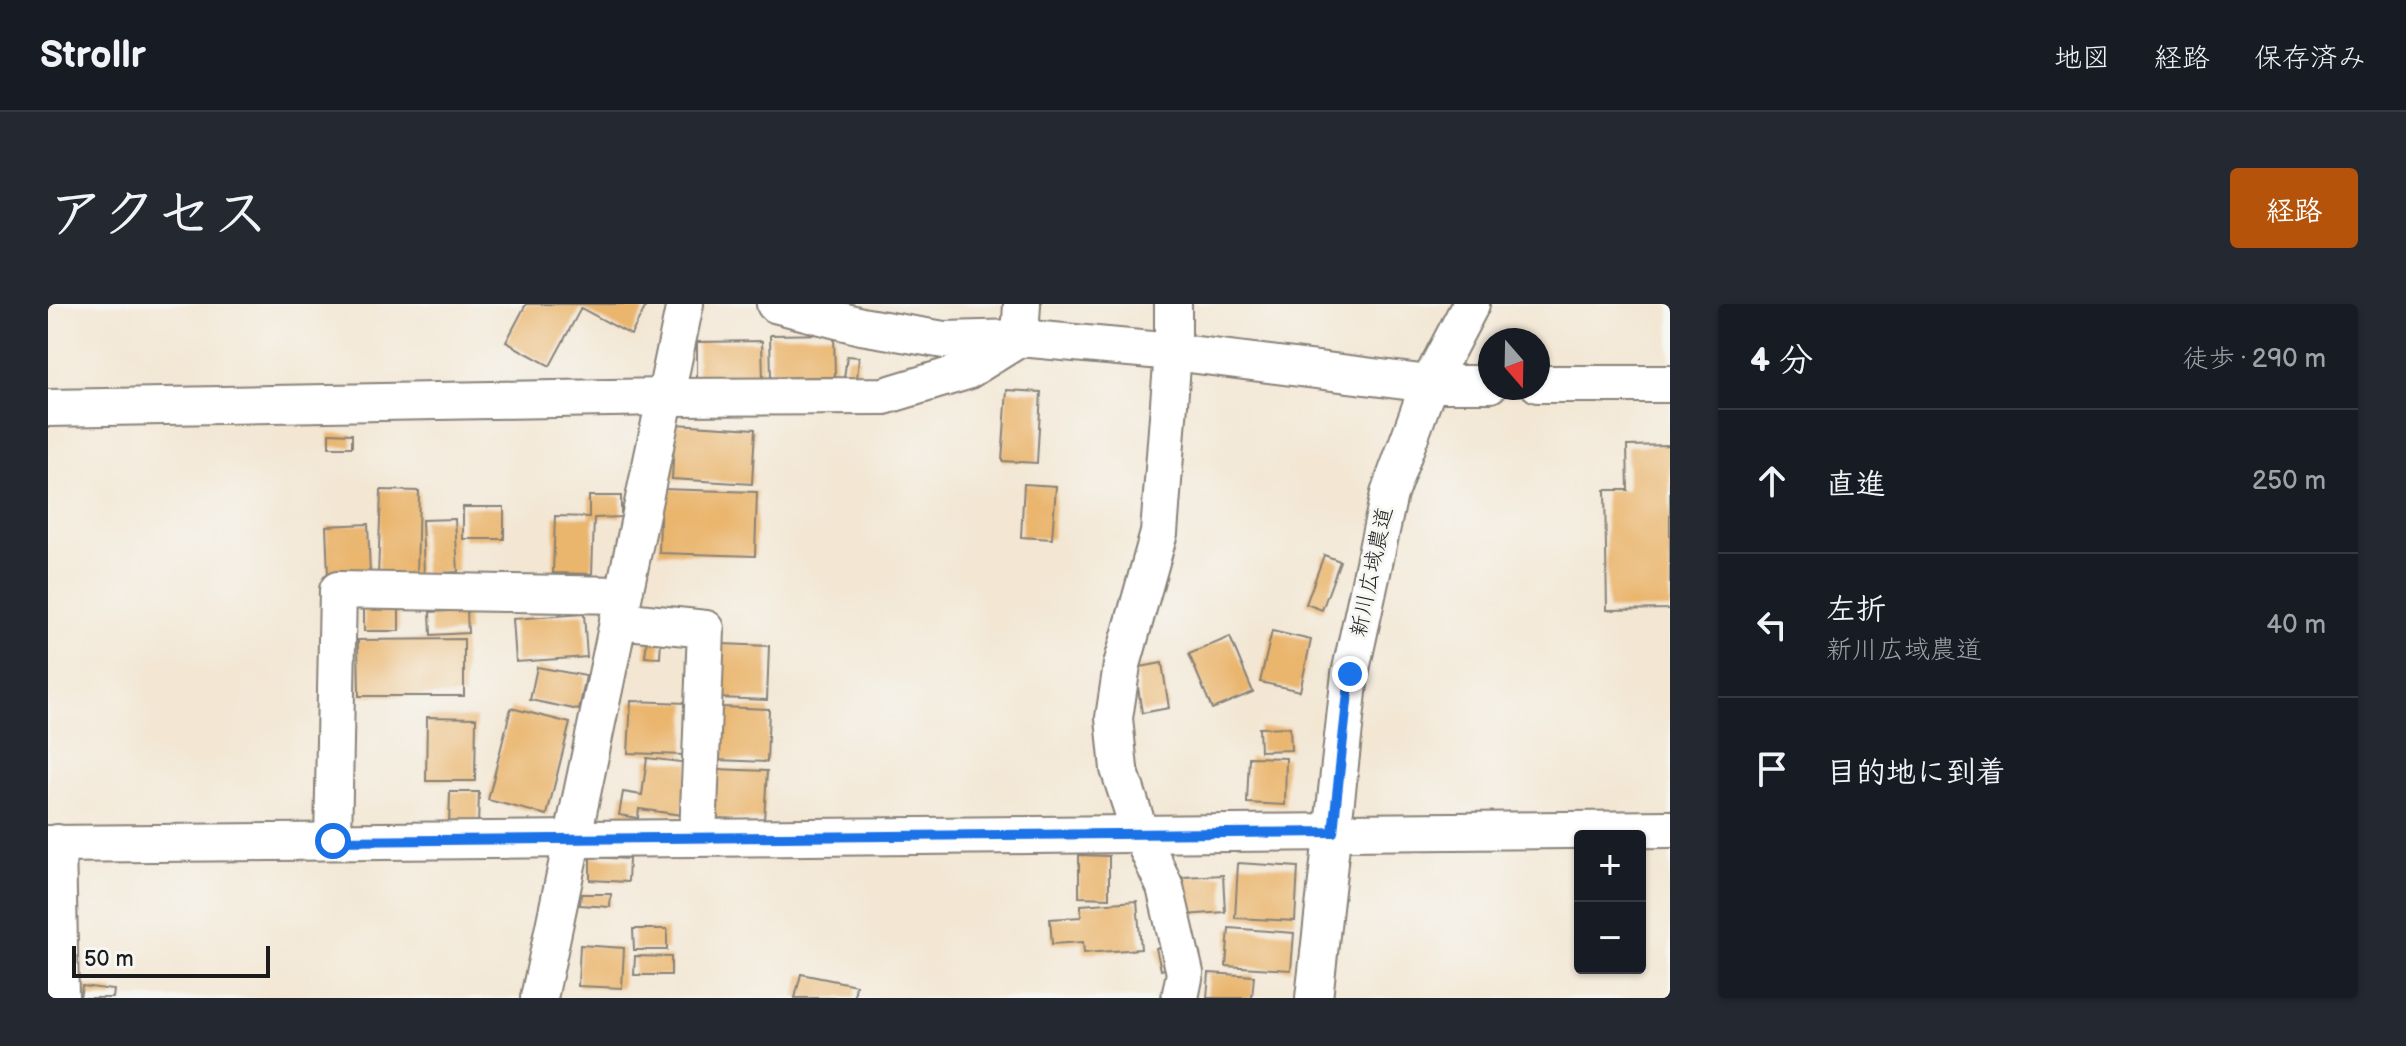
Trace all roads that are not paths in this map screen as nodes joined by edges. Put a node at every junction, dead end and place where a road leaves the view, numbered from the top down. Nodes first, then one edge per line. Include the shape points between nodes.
1 (685, 304) edge
2 (775, 304) edge
3 (1173, 304) edge
4 (1471, 304) edge
5 (1021, 321) edge
6 (1173, 352) junction
7 (1429, 384) junction
8 (1478, 384) edge
9 (1550, 384) edge
10 (1670, 384) edge
11 (666, 397) junction
12 (48, 408) edge
13 (620, 607) junction
14 (1670, 829) edge
15 (1333, 832) junction
16 (1140, 833) junction
17 (698, 837) junction
18 (571, 838) junction
19 (333, 841) junction
20 (53, 844) edge
21 (60, 998) edge
22 (539, 998) edge
23 (1180, 998) edge
24 (1314, 998) edge

1 - 11 street
2 - 5 street via 944,340
3 - 6 street
4 - 7 street, 新川広域農道
5 - 6 street
5 - 11 street via 967,371 884,396
6 - 7 street
6 - 16 street via 1159,533 1122,665 1114,718 1119,769
7 - 8 street
7 - 15 street, 新川広域農道 via 1389,494 1369,584 1350,674
9 - 10 street
11 - 12 street
11 - 13 street
13 - 17 street via 706,629
13 - 18 street
13 - 19 street via 338,590
14 - 15 street
15 - 16 street
15 - 24 street, 新川広域農道
16 - 17 street
16 - 23 street via 1165,887 1185,973
17 - 18 street
18 - 19 street
18 - 22 street
19 - 20 street
20 - 21 street

